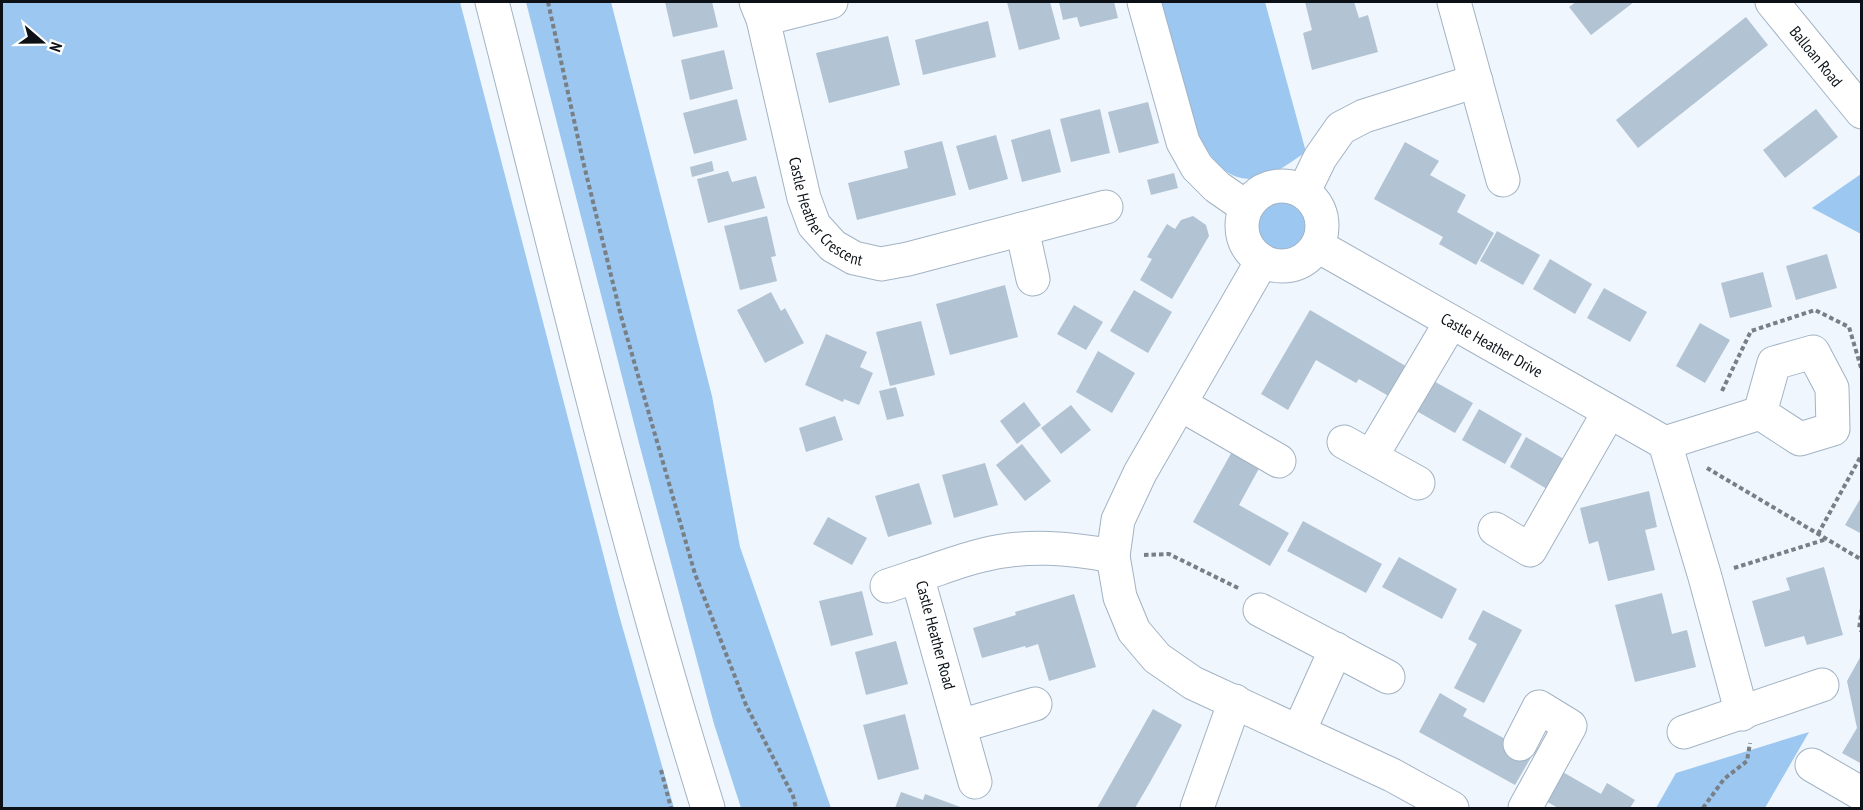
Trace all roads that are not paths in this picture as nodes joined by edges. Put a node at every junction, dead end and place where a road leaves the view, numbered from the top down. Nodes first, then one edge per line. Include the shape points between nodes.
1 (492, 2) edge
2 (831, 2) edge
3 (1144, 2) edge
4 (1454, 2) edge
5 (1772, 2) edge
6 (760, 10) edge
7 (1476, 81) junction
8 (1862, 112) edge
9 (1503, 180) dead end
10 (1305, 191) junction
11 (1106, 207) dead end
12 (1246, 207) junction
13 (1022, 229) junction
14 (1318, 246) junction
15 (1262, 261) junction
16 (1033, 279) dead end
17 (1451, 322) junction
18 (1180, 405) junction
19 (1609, 412) junction
20 (1760, 413) dead end
21 (1665, 444) junction
22 (1279, 461) dead end
23 (1418, 483) dead end
24 (1495, 529) dead end
25 (1113, 556) junction
26 (1260, 610) road end
27 (1336, 649) junction
28 (1388, 677) dead end
29 (1822, 685) dead end
30 (1235, 701) junction
31 (1035, 704) dead end
32 (1742, 714) junction
33 (960, 726) junction
34 (1299, 731) junction
35 (1684, 732) dead end
36 (1520, 744) dead end
37 (1812, 765) dead end
38 (975, 782) dead end
39 (1862, 794) edge
40 (708, 808) edge
41 (1197, 808) edge
42 (1452, 808) edge
43 (1525, 808) edge

1 - 40 street via 614,479
2 - 6 street, Castle Heather Crescent
3 - 12 street via 1183,142 1197,167 1216,187
4 - 7 street
5 - 8 street, Balloan Road
6 - 13 street, Castle Heather Crescent via 804,198 814,225 832,246 854,258 881,264
7 - 9 street
7 - 10 street via 1364,116 1341,128 1320,158
10 - 12 street via 1279,185 1254,196
10 - 14 street via 1320,210 1323,222
11 - 13 street, Castle Heather Crescent
12 - 15 street via 1242,231 1246,243
13 - 16 street
14 - 15 street via 1299,263 1287,266
14 - 17 street, Castle Heather Drive
15 - 18 street
17 - 19 street, Castle Heather Drive
17 - 23 street via 1357,450
18 - 22 street
18 - 25 street via 1118,520
19 - 21 street, Castle Heather Drive
19 - 24 street via 1530,550
20 - 21 street
21 - 32 street
25 - 30 street via 1120,597 1134,631 1157,658 1193,682
25 - 33 street, Castle Heather Road via 1031,547 984,554 902,581
26 - 27 street
27 - 28 street
27 - 34 street
29 - 32 street
30 - 34 street
30 - 41 street
31 - 33 street
32 - 35 street
33 - 38 street, Castle Heather Road
34 - 42 street
36 - 43 street via 1539,707 1569,726
37 - 39 street

